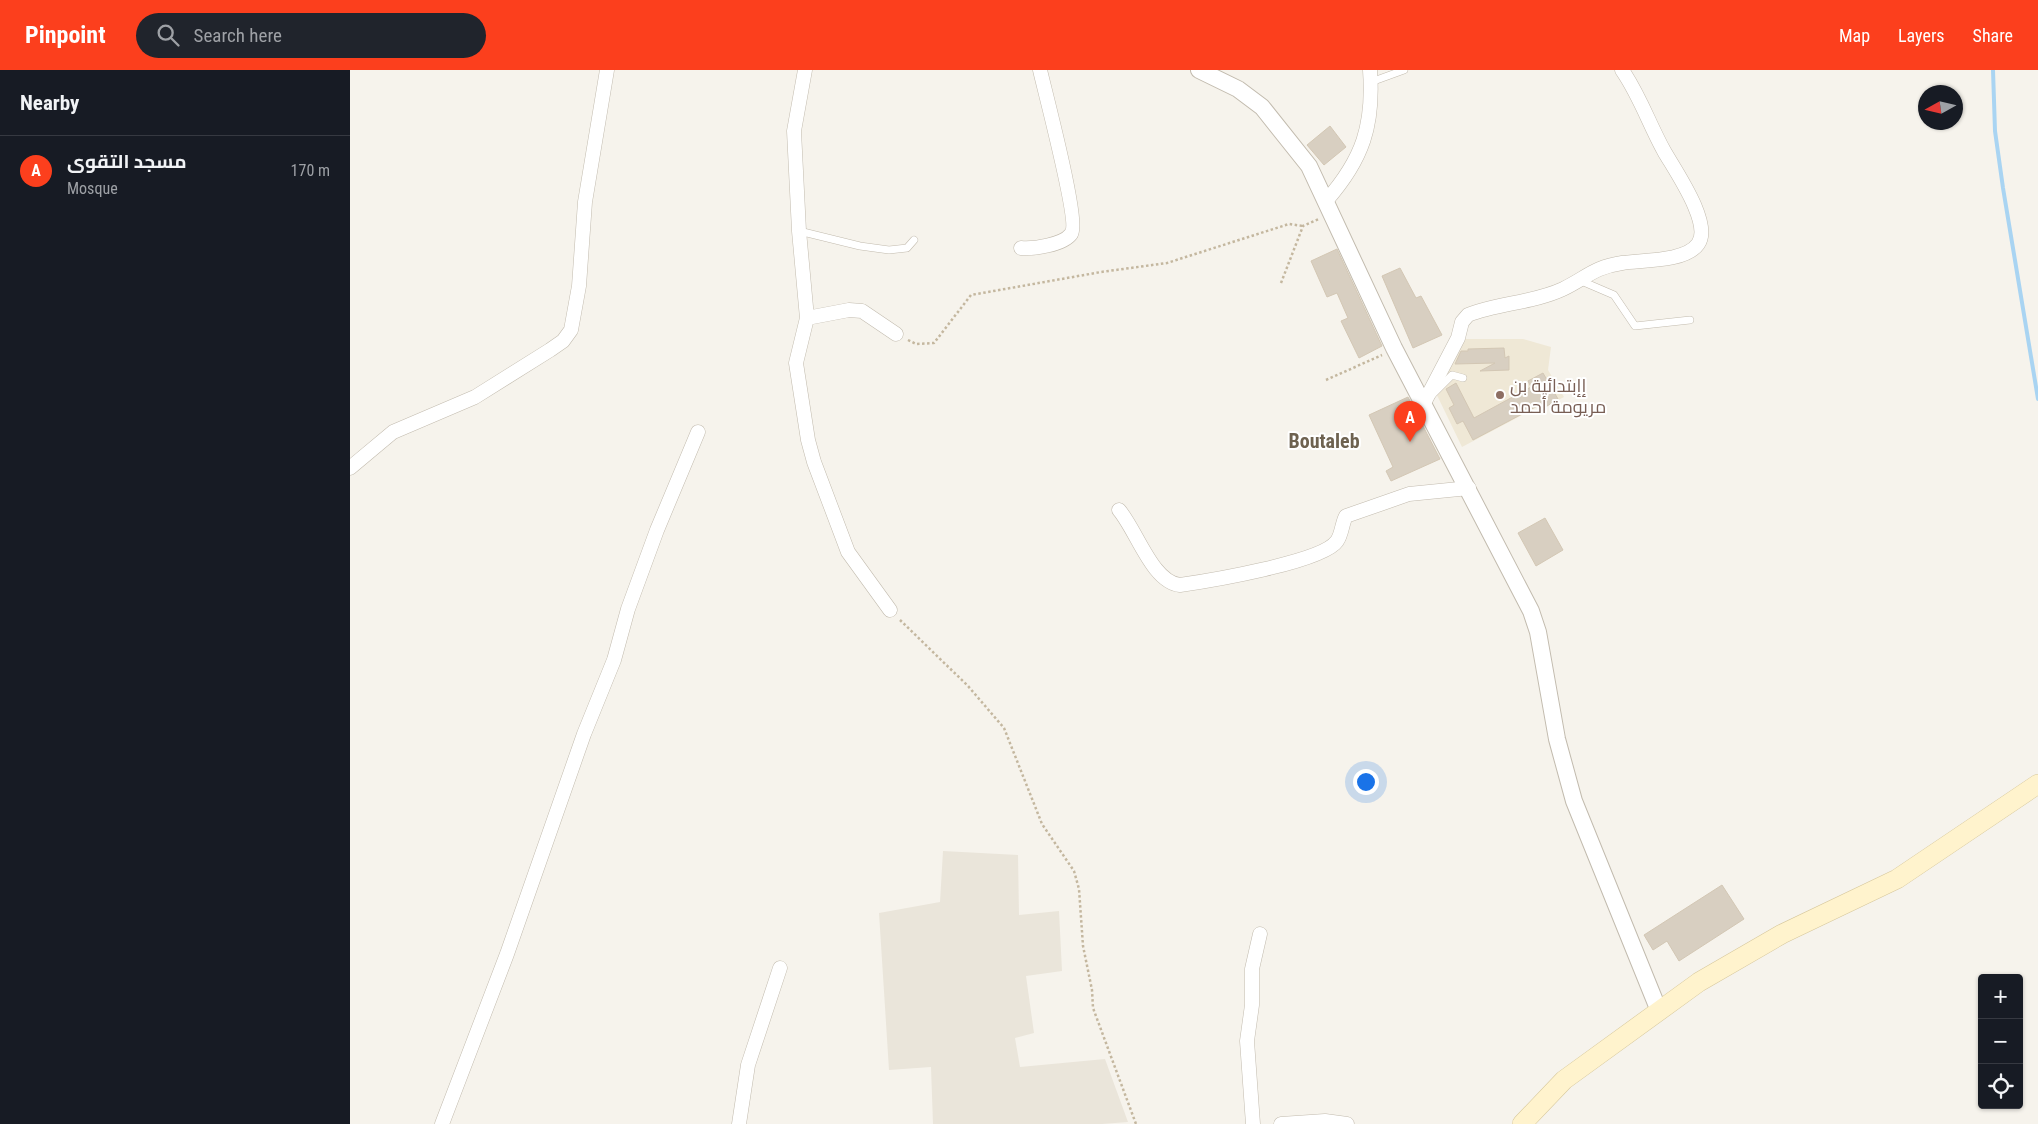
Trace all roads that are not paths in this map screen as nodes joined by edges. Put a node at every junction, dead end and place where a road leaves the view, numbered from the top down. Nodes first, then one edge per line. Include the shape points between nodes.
1 (607, 70) edge
2 (805, 70) edge
3 (1040, 70) edge
4 (1199, 70) edge
5 (1404, 70) edge
6 (1622, 70) edge
7 (1371, 76) edge
8 (1329, 207) junction
9 (799, 231) junction
10 (914, 240) dead end
11 (1021, 248) dead end
12 (1578, 280) junction
13 (807, 318) junction
14 (1690, 320) dead end
15 (896, 334) road end
16 (1463, 378) dead end
17 (1426, 399) junction
18 (698, 432) dead end
19 (350, 468) edge
20 (1469, 488) junction
21 (1119, 510) dead end
22 (890, 610) road end
23 (2038, 784) edge
24 (1260, 934) dead end
25 (780, 968) dead end
26 (1659, 1011) junction
27 (442, 1124) edge
28 (739, 1124) edge
29 (1253, 1124) edge
30 (1281, 1124) edge
31 (1347, 1124) edge
32 (1522, 1124) edge

1 - 19 street via 585,202 579,286 571,330 563,341 475,398 393,432
2 - 9 street via 794,131
3 - 11 street via 1074,228 1072,234 1060,240 1038,248
4 - 8 street via 1238,89 1262,107 1309,166
5 - 7 lane
6 - 12 street via 1644,105 1664,152 1688,190 1701,238 1692,250 1677,256 1598,268
7 - 8 street via 1371,117 1359,153
8 - 17 street via 1395,349
9 - 10 lane via 889,250 907,248
9 - 13 street
12 - 14 lane via 1614,295 1636,326
12 - 17 street via 1545,295 1468,315
13 - 15 street via 849,310 862,311
13 - 22 street via 796,364 814,462 848,552
16 - 17 lane via 1452,375
17 - 20 street
18 - 27 street via 657,530 628,609 614,660
20 - 21 street via 1409,494 1346,516 1337,541 1297,561 1180,585 1169,582 1156,570 1130,523
20 - 26 street via 1531,611 1538,632 1557,739 1574,801
23 - 26 main road via 1897,879 1782,934 1699,982
24 - 29 street via 1252,969 1247,1041
25 - 28 street via 748,1066
26 - 32 main road via 1564,1080
30 - 31 street via 1325,1121

